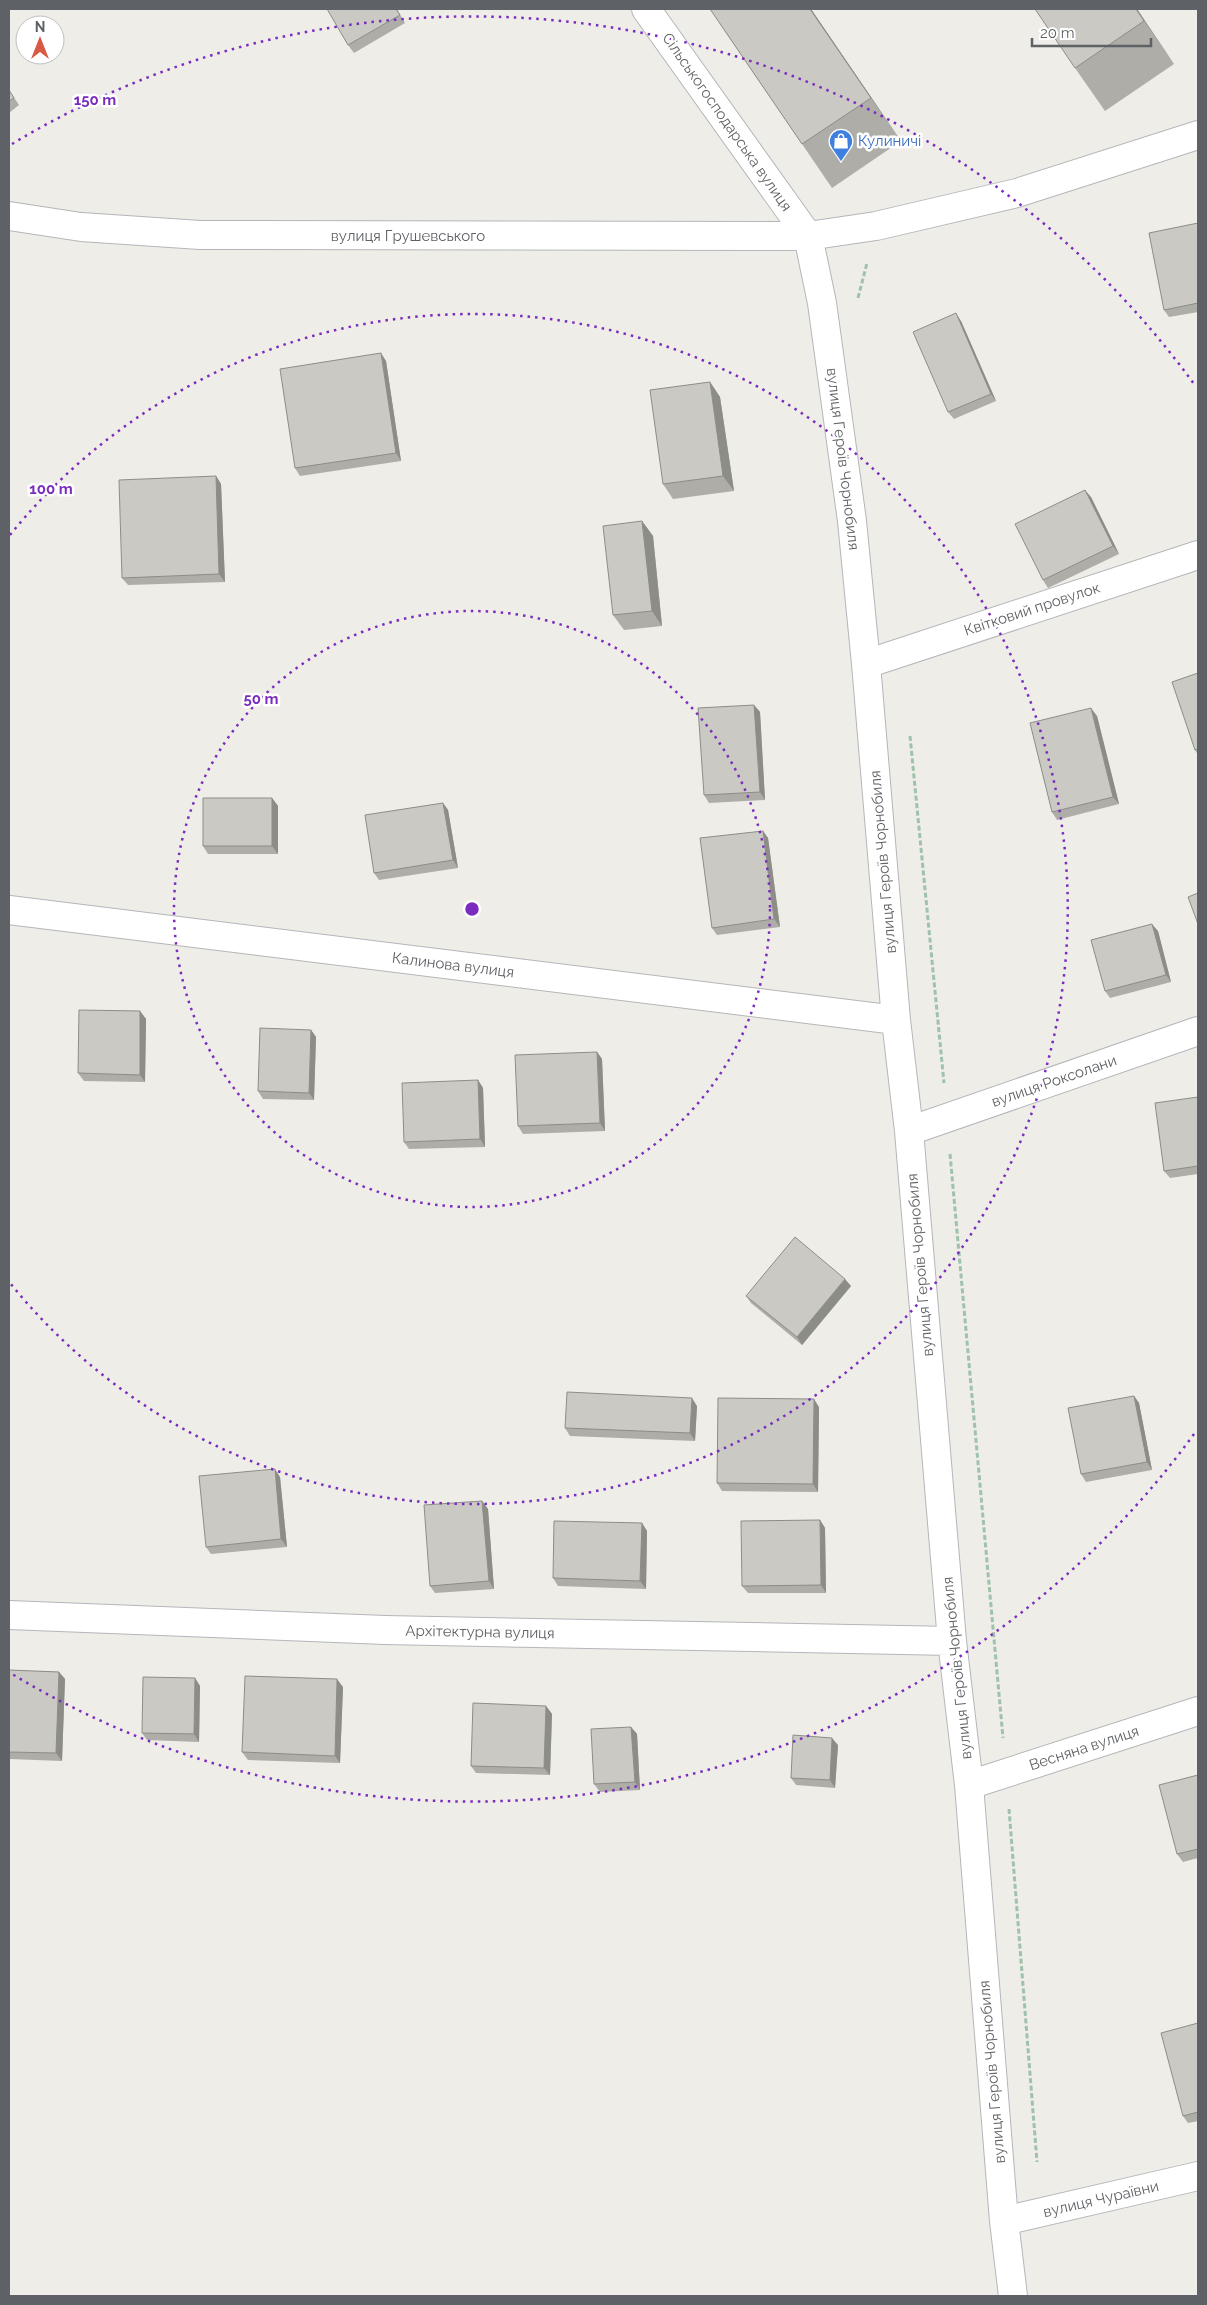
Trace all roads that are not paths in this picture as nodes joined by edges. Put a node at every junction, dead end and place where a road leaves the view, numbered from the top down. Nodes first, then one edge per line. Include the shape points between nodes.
1 (646, 9) edge
2 (1198, 135) edge
3 (9, 216) edge
4 (808, 236) junction
5 (1198, 555) edge
6 (866, 664) junction
7 (9, 910) edge
8 (896, 1020) junction
9 (1198, 1031) edge
10 (909, 1131) junction
11 (9, 1615) edge
12 (952, 1641) junction
13 (1198, 1711) edge
14 (969, 1784) junction
15 (1198, 2176) edge
16 (1004, 2221) junction
17 (1013, 2296) edge

1 - 4 street, Сільськогосподарська вулиця
2 - 4 street, вулиця Грушевського via 1017,193 876,226
3 - 4 street, вулиця Грушевського via 81,227 200,235
4 - 6 street, вулиця Героїв Чорнобиля via 824,313 852,521
5 - 6 street, Квітковий провулок
6 - 8 street, вулиця Героїв Чорнобиля
7 - 8 street, Калинова вулиця
8 - 10 street, вулиця Героїв Чорнобиля
9 - 10 street, вулиця Роксолани
10 - 12 street, вулиця Героїв Чорнобиля
11 - 12 street, Архітектурна вулиця via 385,1630
12 - 14 street, вулиця Героїв Чорнобиля
13 - 14 street, Весняна вулиця
14 - 16 street, вулиця Героїв Чорнобиля
15 - 16 street, вулиця Чураївни
16 - 17 street, вулиця Героїв Чорнобиля

